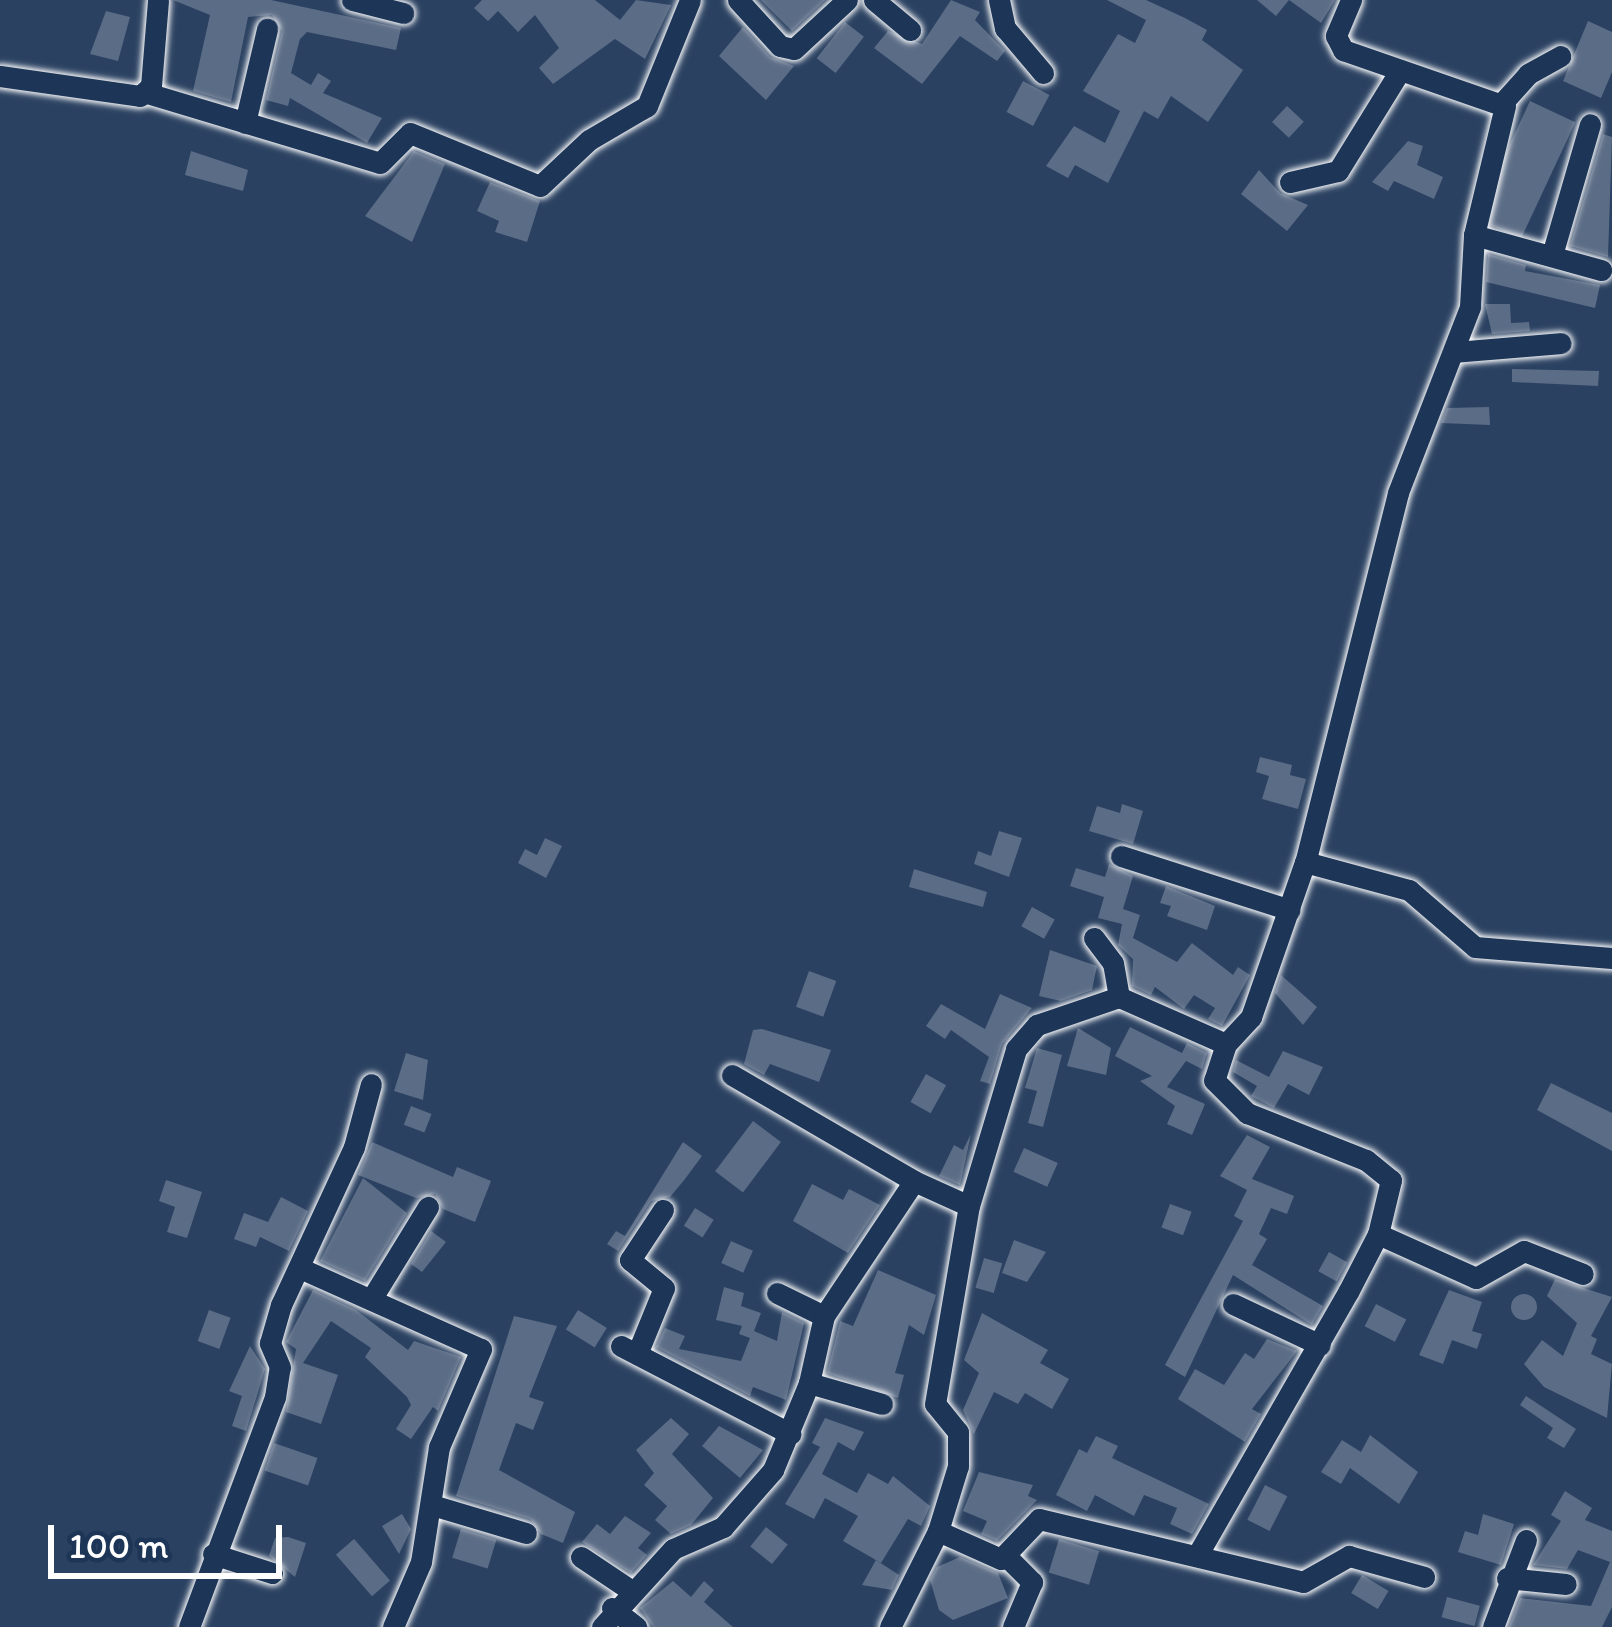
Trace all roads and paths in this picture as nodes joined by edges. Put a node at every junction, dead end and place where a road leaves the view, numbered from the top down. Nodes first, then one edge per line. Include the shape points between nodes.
1 (158, 0) edge
2 (352, 0) edge
3 (690, 0) edge
4 (738, 0) edge
5 (847, 0) edge
6 (874, 0) edge
7 (999, 0) edge
8 (1351, 0) edge
9 (404, 13) dead end
10 (267, 29) dead end
11 (910, 30) dead end
12 (1560, 56) dead end
13 (1043, 73) dead end
14 (1398, 74) junction
15 (0, 76) edge
16 (147, 93) junction
17 (1504, 101) junction
18 (244, 123) junction
19 (1590, 124) dead end
20 (1290, 182) dead end
21 (1474, 236) junction
22 (1552, 255) junction
23 (1601, 270) dead end
24 (1561, 343) dead end
25 (1454, 352) junction
26 (1121, 856) dead end
27 (1305, 862) junction
28 (1290, 910) junction
29 (1094, 938) dead end
30 (1612, 958) edge
31 (1119, 998) junction
32 (1226, 1044) junction
33 (732, 1075) dead end
34 (371, 1084) dead end
35 (914, 1180) junction
36 (970, 1206) junction
37 (428, 1207) dead end
38 (663, 1210) dead end
39 (1378, 1234) junction
40 (302, 1269) junction
41 (1583, 1274) dead end
42 (777, 1293) dead end
43 (372, 1298) junction
44 (1233, 1304) dead end
45 (824, 1316) junction
46 (1320, 1345) junction
47 (808, 1383) junction
48 (882, 1404) dead end
49 (790, 1434) junction
50 (432, 1505) junction
51 (938, 1532) junction
52 (526, 1533) dead end
53 (1526, 1540) dead end
54 (1199, 1552) junction
55 (213, 1554) junction
56 (1006, 1556) junction
57 (580, 1557) dead end
58 (272, 1573) dead end
59 (1424, 1577) dead end
60 (1507, 1578) junction
61 (1566, 1584) dead end
62 (629, 1589) junction
63 (607, 1618) edge
64 (189, 1627) edge
65 (393, 1627) edge
66 (636, 1627) edge
67 (890, 1627) edge
68 (1013, 1627) edge
69 (1493, 1627) edge

1 - 16 street
2 - 9 street
3 - 18 street via 647,106 584,144 540,186 410,133 380,163
4 - 5 street via 787,49 803,44
6 - 11 street
7 - 13 street via 1005,28
8 - 14 street via 1337,43
10 - 18 street
12 - 17 street via 1528,74
14 - 17 street
14 - 20 street via 1338,171
15 - 16 street
16 - 18 street
17 - 21 street
19 - 22 street
21 - 22 street
21 - 25 street via 1470,308
22 - 23 street
24 - 25 street
25 - 27 street via 1398,493
26 - 28 street
27 - 28 street
27 - 30 street via 1409,890 1475,947
28 - 32 street via 1251,1016
29 - 31 street via 1113,963
31 - 32 street
31 - 36 street via 1027,1030
32 - 39 street via 1214,1081 1246,1113 1386,1171 1390,1190
33 - 35 street
34 - 40 street via 354,1147
35 - 36 street
35 - 45 street
36 - 51 street via 935,1404 958,1432 958,1466
37 - 43 street
38 - 49 street via 630,1260 664,1288 629,1350
39 - 41 street via 1476,1278 1523,1251
39 - 46 street
40 - 43 street
40 - 55 street via 270,1343 280,1367 275,1396
42 - 45 street
43 - 50 street via 481,1349 439,1447
44 - 46 street
45 - 47 street
46 - 54 street
47 - 48 street
47 - 49 street
49 - 62 street via 773,1470 723,1527 673,1549
50 - 52 street
50 - 65 street via 421,1562
51 - 56 street
51 - 67 street
53 - 60 street
54 - 56 street via 1039,1519
54 - 59 street via 1303,1582 1349,1556
55 - 58 street
55 - 64 street
56 - 68 street via 1032,1582
57 - 62 street
60 - 61 street
60 - 69 street
62 - 63 street
63 - 66 street

